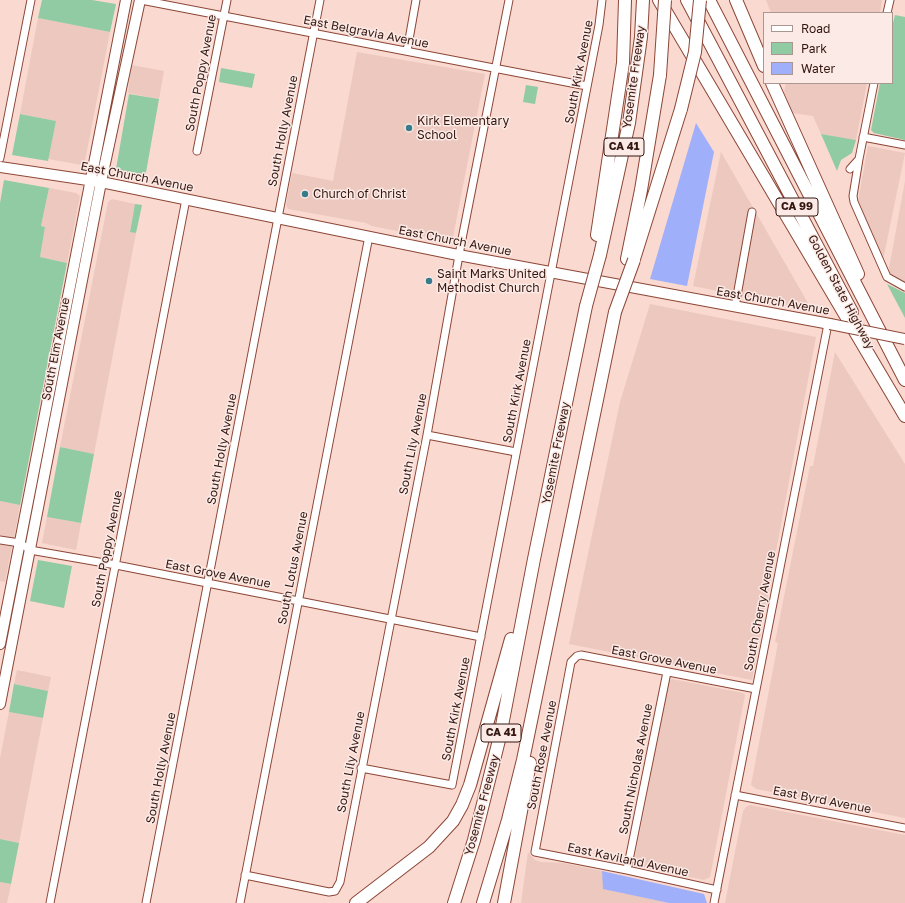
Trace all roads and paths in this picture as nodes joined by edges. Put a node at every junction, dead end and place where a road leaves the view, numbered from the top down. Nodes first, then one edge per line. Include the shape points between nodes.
1 (31, 0) edge
2 (126, 0) edge
3 (141, 0) edge
4 (227, 0) edge
5 (320, 0) edge
6 (416, 0) edge
7 (509, 0) edge
8 (602, 0) edge
9 (625, 0) edge
10 (643, 0) edge
11 (659, 0) edge
12 (665, 0) edge
13 (687, 0) edge
14 (700, 0) edge
15 (709, 0) edge
16 (736, 0) edge
17 (890, 0) edge
18 (887, 12) edge
19 (224, 16) junction
20 (314, 33) junction
21 (407, 51) junction
22 (763, 64) edge
23 (496, 68) junction
24 (772, 84) edge
25 (874, 84) edge
26 (587, 86) junction
27 (863, 138) junction
28 (905, 145) edge
29 (197, 151) dead end
30 (0, 158) edge
31 (859, 159) junction
32 (0, 167) edge
33 (850, 169) dead end
34 (90, 180) junction
35 (101, 182) junction
36 (186, 199) junction
37 (752, 212) dead end
38 (277, 218) junction
39 (369, 236) junction
40 (597, 254) junction
41 (459, 255) junction
42 (630, 259) junction
43 (551, 273) junction
44 (905, 287) edge
45 (735, 307) junction
46 (829, 324) junction
47 (905, 338) edge
48 (905, 368) edge
49 (905, 380) edge
50 (905, 415) edge
51 (427, 435) junction
52 (516, 452) junction
53 (0, 540) edge
54 (20, 543) junction
55 (30, 550) junction
56 (534, 559) junction
57 (116, 565) junction
58 (207, 583) junction
59 (298, 601) junction
60 (555, 608) junction
61 (391, 619) junction
62 (481, 637) junction
63 (0, 644) edge
64 (571, 662) joint
65 (667, 672) junction
66 (756, 689) junction
67 (0, 704) edge
68 (361, 768) junction
69 (735, 794) junction
70 (905, 828) edge
71 (535, 852) joint
72 (627, 870) junction
73 (245, 876) junction
74 (717, 890) junction
75 (50, 903) edge
76 (146, 903) edge
77 (240, 903) edge
78 (356, 903) edge
79 (454, 903) edge
80 (483, 903) edge
81 (504, 903) edge
82 (714, 903) edge

1 - 30 street
2 - 34 main road, South Elm Avenue via 104,123
3 - 19 street, East Belgravia Avenue
3 - 35 main road, South Elm Avenue
4 - 19 street, South Poppy Avenue
5 - 20 street, South Holly Avenue
6 - 21 street
7 - 23 street, South Lily Avenue
8 - 26 street, South Kirk Avenue via 600,25
9 - 40 highway via 623,63
10 - 40 highway, Yosemite Freeway / CA 41 via 641,37 629,123
11 - 50 highway
12 - 42 highway, Yosemite Freeway / CA 41, bridge via 660,75
13 - 50 highway, Golden State Highway / CA 99
14 - 42 highway, bridge via 695,52 681,109
15 - 49 highway, Golden State Highway / CA 99
16 - 22 highway
17 - 18 street
19 - 20 street, East Belgravia Avenue
19 - 29 street, South Poppy Avenue
20 - 21 street, East Belgravia Avenue
20 - 38 street, South Holly Avenue
21 - 23 street, East Belgravia Avenue
23 - 26 street, East Belgravia Avenue
23 - 41 street, South Lily Avenue
24 - 48 highway via 864,288
25 - 27 street
26 - 43 street, South Kirk Avenue
27 - 28 street
27 - 31 street
31 - 33 street
31 - 44 street via 854,202 887,277
32 - 34 main road, East Church Avenue
34 - 35 main road, East Church Avenue
34 - 54 main road, South Elm Avenue
35 - 36 main road, East Church Avenue
35 - 55 main road, South Elm Avenue
36 - 38 main road, East Church Avenue
36 - 57 street, South Poppy Avenue
37 - 45 street
38 - 39 main road, East Church Avenue
38 - 58 street, South Holly Avenue
39 - 41 main road, East Church Avenue
39 - 59 street, South Lotus Avenue
40 - 56 highway, Yosemite Freeway / CA 41, bridge
41 - 43 main road, East Church Avenue
41 - 51 street, South Lily Avenue
42 - 60 highway, Yosemite Freeway / CA 41, bridge via 615,312
43 - 45 main road, East Church Avenue
43 - 52 street, South Kirk Avenue
45 - 46 main road, East Church Avenue
46 - 47 main road, East Church Avenue, bridge
46 - 66 street, South Cherry Avenue
51 - 52 street
51 - 61 street, South Lily Avenue
52 - 62 street, South Kirk Avenue
53 - 54 street, East Grove Avenue
54 - 55 street, East Grove Avenue
54 - 63 main road, South Elm Avenue
55 - 57 street, East Grove Avenue
55 - 67 main road, South Elm Avenue
56 - 78 highway via 462,805 443,834 429,847
56 - 79 highway, Yosemite Freeway / CA 41 via 488,788
57 - 58 street, East Grove Avenue
57 - 75 street, South Poppy Avenue
58 - 59 street, East Grove Avenue
58 - 76 street, South Holly Avenue
59 - 61 street, East Grove Avenue
59 - 73 street, South Lotus Avenue
60 - 80 highway, Yosemite Freeway / CA 41 via 508,820
60 - 81 highway via 545,682
61 - 62 street, East Grove Avenue
61 - 68 street, South Lily Avenue
62 - 68 street, South Kirk Avenue via 452,785
64 - 65 street, East Grove Avenue via 581,655
64 - 71 street, South Rose Avenue
65 - 66 street, East Grove Avenue
65 - 72 street, South Nicholas Avenue
66 - 69 street, South Cherry Avenue
68 - 73 street, South Lily Avenue via 340,882 335,891 322,891
69 - 70 street, East Byrd Avenue
69 - 74 street, South Cherry Avenue
71 - 72 street, East Kaviland Avenue
72 - 74 street, East Kaviland Avenue
73 - 77 street, South Lotus Avenue
74 - 82 street, South Cherry Avenue

